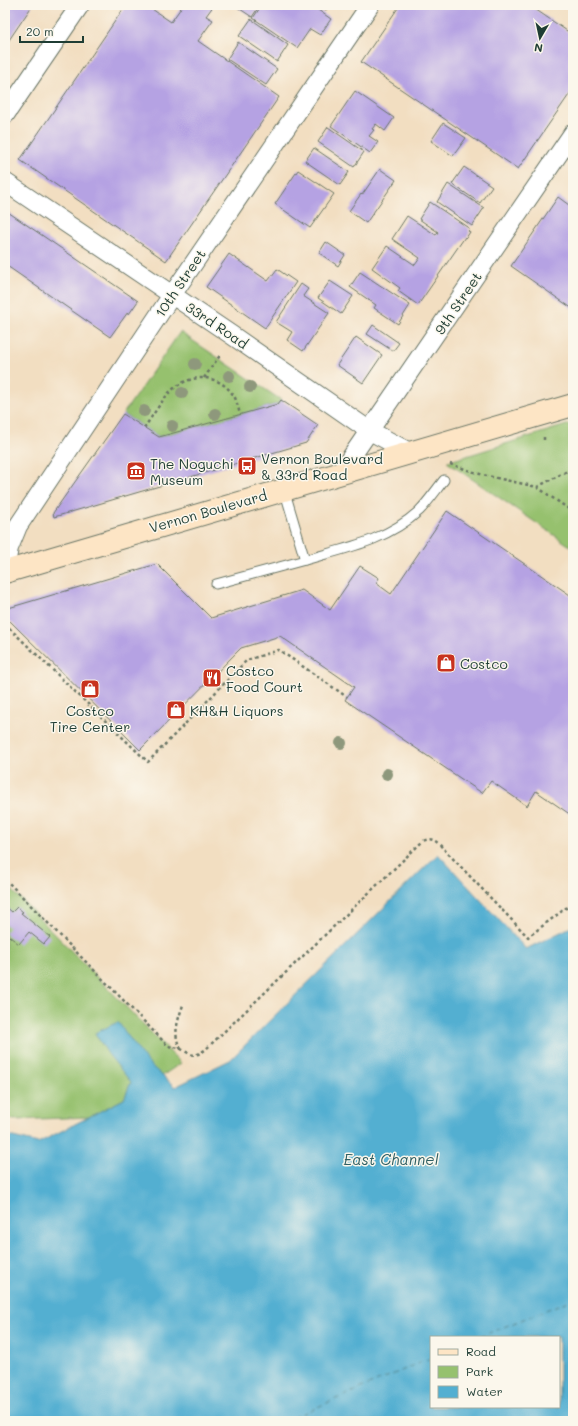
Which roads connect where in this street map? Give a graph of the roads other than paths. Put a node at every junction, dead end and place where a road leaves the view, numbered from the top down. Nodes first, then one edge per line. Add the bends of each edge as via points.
1 (80, 5) edge
2 (370, 5) edge
3 (5, 115) edge
4 (573, 133) edge
5 (5, 182) edge
6 (172, 295) junction
7 (573, 405) edge
8 (370, 431) junction
9 (411, 453) junction
10 (341, 472) junction
11 (444, 480) dead end
12 (284, 489) junction
13 (305, 560) junction
14 (5, 571) edge
15 (216, 584) dead end

1 - 3 street
2 - 6 street, 10th Street
4 - 8 street, 9th Street
5 - 6 street, 33rd Road
6 - 8 street, 33rd Road
6 - 14 street, 10th Street via 18,526 9,548
7 - 9 main road, Vernon Boulevard
8 - 9 street, 33rd Road
8 - 10 street, 9th Street
9 - 10 main road, Vernon Boulevard
10 - 12 main road, Vernon Boulevard
11 - 13 lane via 420,510 388,533 370,542
12 - 13 lane
12 - 14 main road, Vernon Boulevard
13 - 15 lane

